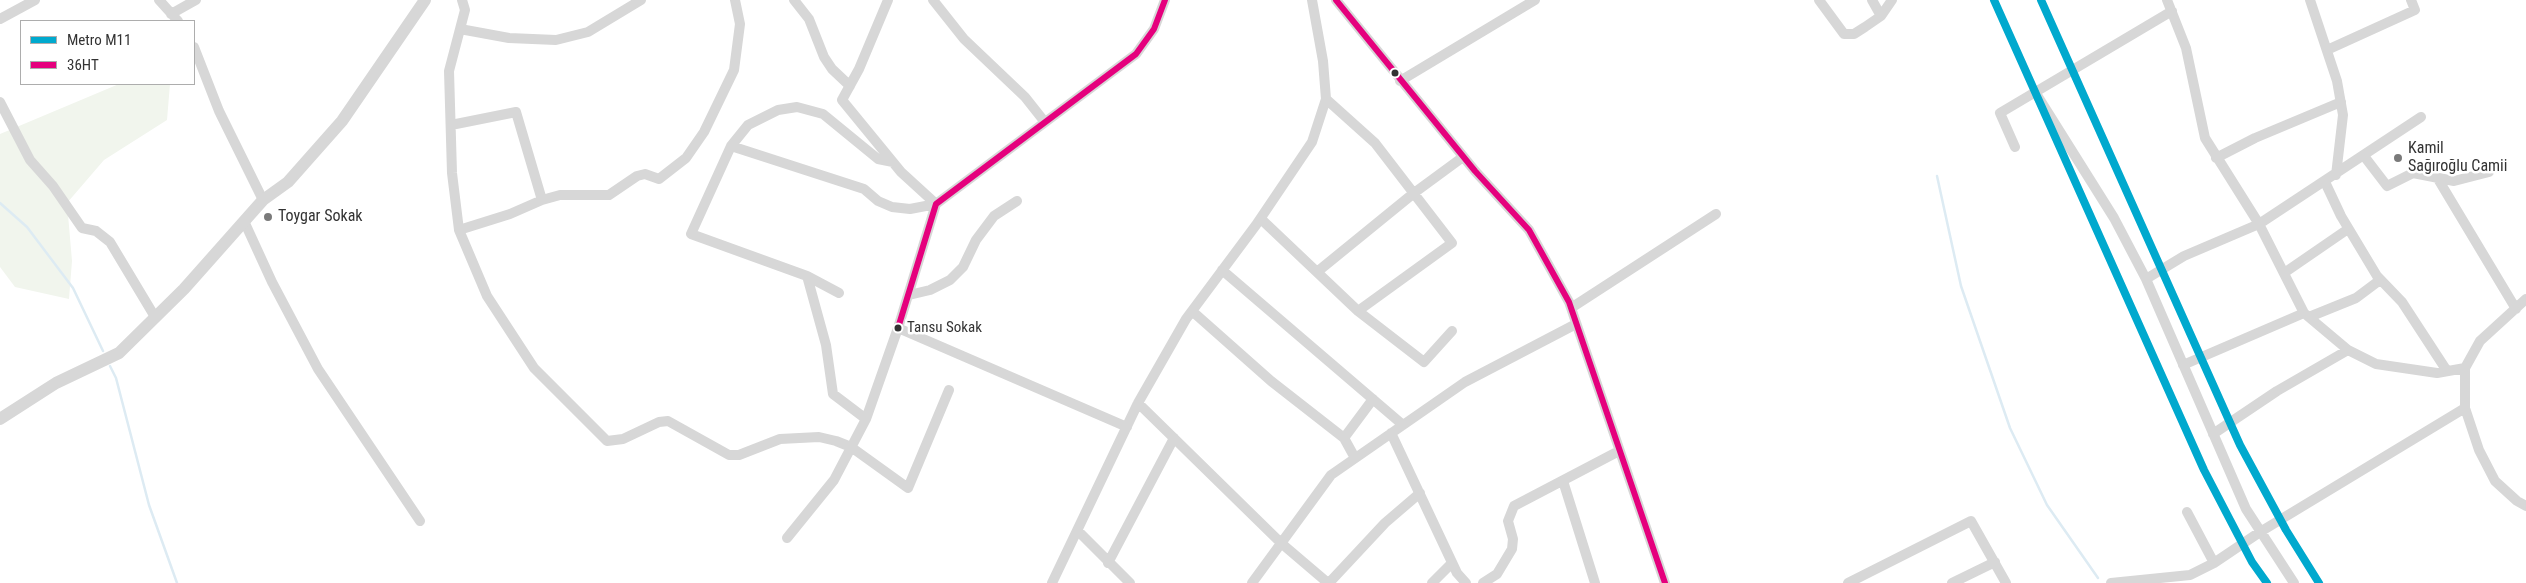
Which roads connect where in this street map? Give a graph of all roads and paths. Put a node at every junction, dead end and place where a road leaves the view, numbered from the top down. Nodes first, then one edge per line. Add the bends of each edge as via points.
1 (34, 0) edge
2 (159, 0) edge
3 (196, 0) edge
4 (425, 0) edge
5 (462, 0) edge
6 (641, 0) edge
7 (736, 0) edge
8 (794, 0) edge
9 (888, 0) edge
10 (933, 0) edge
11 (1165, 0) edge
12 (1312, 0) edge
13 (1336, 0) edge
14 (1535, 0) edge
15 (1819, 0) edge
16 (1872, 0) edge
17 (1892, 0) edge
18 (2167, 0) edge
19 (2310, 0) edge
20 (2411, 0) edge
21 (2172, 11) junction
22 (1882, 16) junction
23 (175, 18) edge
24 (0, 19) edge
25 (460, 30) junction
26 (195, 50) edge
27 (2327, 50) junction
28 (1400, 80) junction
29 (850, 86) junction
30 (2035, 92) junction
31 (1326, 99) junction
32 (0, 102) edge
33 (2341, 102) junction
34 (2421, 116) dead end
35 (1044, 121) junction
36 (451, 125) junction
37 (731, 146) junction
38 (2015, 147) dead end
39 (2364, 156) junction
40 (1463, 157) junction
41 (2216, 158) junction
42 (893, 162) junction
43 (2489, 172) dead end
44 (2336, 174) junction
45 (2438, 179) junction
46 (2325, 182) junction
47 (1414, 193) junction
48 (263, 200) junction
49 (542, 200) junction
50 (1017, 201) dead end
51 (936, 204) junction
52 (1716, 214) dead end
53 (1260, 219) junction
54 (244, 221) junction
55 (2259, 224) junction
56 (2348, 228) junction
57 (459, 230) junction
58 (1222, 270) junction
59 (1317, 272) junction
60 (2284, 273) junction
61 (808, 276) junction
62 (2146, 279) junction
63 (2380, 280) junction
64 (839, 293) dead end
65 (909, 295) junction
66 (2526, 299) edge
67 (1571, 308) junction
68 (2516, 309) junction
69 (1192, 311) junction
70 (1358, 311) junction
71 (2306, 315) junction
72 (155, 317) junction
73 (1576, 324) junction
74 (898, 328) junction
75 (1452, 331) dead end
76 (2348, 350) junction
77 (2183, 365) junction
78 (2465, 368) junction
79 (2447, 371) junction
80 (949, 390) dead end
81 (1373, 399) junction
82 (1138, 403) junction
83 (2465, 408) junction
84 (866, 418) junction
85 (0, 419) edge
86 (1403, 425) junction
87 (1127, 427) junction
88 (1391, 433) junction
89 (2213, 434) junction
90 (1174, 438) junction
91 (1344, 438) junction
92 (851, 448) junction
93 (1620, 451) junction
94 (1355, 458) junction
95 (1563, 481) junction
96 (1420, 493) junction
97 (2526, 506) edge
98 (2187, 512) dead end
99 (420, 521) dead end
100 (1078, 531) junction
101 (2260, 532) junction
102 (787, 538) dead end
103 (1281, 543) junction
104 (1994, 562) junction
105 (1108, 563) junction
106 (1452, 563) junction
107 (2214, 563) junction
108 (2135, 581) edge
109 (1052, 583) edge
110 (1130, 583) edge
111 (1252, 583) edge
112 (1329, 583) edge
113 (1432, 583) edge
114 (1466, 583) edge
115 (1483, 583) edge
116 (1595, 583) edge
117 (1665, 583) edge
118 (1848, 583) edge
119 (1952, 583) edge
120 (2006, 583) edge
121 (2111, 583) edge
122 (2294, 583) edge

1 - 24 street
2 - 23 street
3 - 23 street
4 - 48 street via 342,121 288,182
5 - 25 street via 465,10
6 - 25 street via 588,32 556,40 510,38
7 - 49 street via 740,24 734,70 704,132 686,158 659,179 645,174 637,176 609,195 560,195
8 - 29 street via 809,19 824,57
9 - 29 street
10 - 35 street via 964,39 1025,97
11 - 35 street via 1154,29 1136,54
12 - 31 street
13 - 28 street
14 - 28 street
15 - 22 street via 1844,34 1854,34
16 - 22 street
17 - 22 street
18 - 21 street
19 - 27 street
20 - 27 street via 2415,10
21 - 30 street
21 - 41 street via 2186,48 2205,138
25 - 36 street via 449,71
26 - 48 street via 219,111
27 - 33 street
28 - 40 street
29 - 42 street via 842,100
30 - 38 street via 2000,113
30 - 62 street via 2114,218
31 - 47 street via 1375,143
31 - 53 street via 1312,142
32 - 72 street via 30,160 82,228 96,231 110,242
33 - 41 street
33 - 44 street via 2343,115
34 - 39 street
35 - 51 street
36 - 49 street via 516,112
36 - 57 street via 452,173
37 - 42 street via 748,125 778,110 797,107 823,114 878,159
37 - 51 street via 864,189 878,201 892,207 910,209
37 - 61 street via 691,234
39 - 44 street
39 - 45 street via 2387,186 2413,174
40 - 47 street
40 - 67 street via 1529,230
41 - 55 street
42 - 51 street
43 - 45 street via 2454,181
44 - 46 street
45 - 68 street
46 - 55 street
46 - 56 street
47 - 59 street
47 - 70 street via 1452,243
48 - 54 street
49 - 57 street
50 - 65 street via 994,216 976,240 963,267 950,280 930,290
51 - 65 street
52 - 67 street
53 - 58 street
53 - 59 street
54 - 72 street
54 - 99 street via 318,369
55 - 60 street
55 - 62 street via 2184,256
56 - 60 street
56 - 63 street
57 - 92 street via 487,296 534,368 607,441 623,439 668,421 730,455 739,455 780,439 801,437 836,441
58 - 69 street
58 - 81 street
59 - 70 street
60 - 71 street
61 - 64 street
61 - 84 street via 826,345 833,394
62 - 77 street
63 - 71 street via 2356,298
63 - 79 street via 2402,302
65 - 74 street
66 - 68 street
67 - 73 street
68 - 78 street via 2480,341
69 - 82 street
69 - 91 street via 1271,381
70 - 75 street via 1424,362
71 - 76 street
71 - 77 street
72 - 85 street via 118,353 56,383
73 - 86 street via 1465,382
73 - 93 street
74 - 84 street
74 - 87 street
76 - 79 street via 2376,364 2438,373
76 - 89 street via 2277,391
77 - 89 street
78 - 79 street
78 - 83 street
80 - 92 street via 908,488
81 - 86 street
81 - 91 street
82 - 87 street
82 - 90 street
83 - 97 street via 2479,450 2495,482
83 - 101 street
84 - 92 street
86 - 88 street
87 - 100 street
88 - 94 street
88 - 96 street
89 - 101 street via 2246,509
90 - 103 street
90 - 105 street
91 - 94 street
92 - 102 street via 834,480
93 - 95 street
93 - 117 street
94 - 103 street via 1331,475
95 - 115 street via 1514,506 1508,521 1512,549 1497,574
95 - 116 street
96 - 106 street
96 - 112 street via 1385,523
98 - 107 street
100 - 105 street
100 - 109 street
101 - 107 street
101 - 122 street
103 - 111 street
103 - 112 street
104 - 118 street via 1971,521
104 - 119 street
104 - 120 street
105 - 110 street
106 - 113 street
106 - 114 street
107 - 108 street via 2190,575
108 - 121 street

